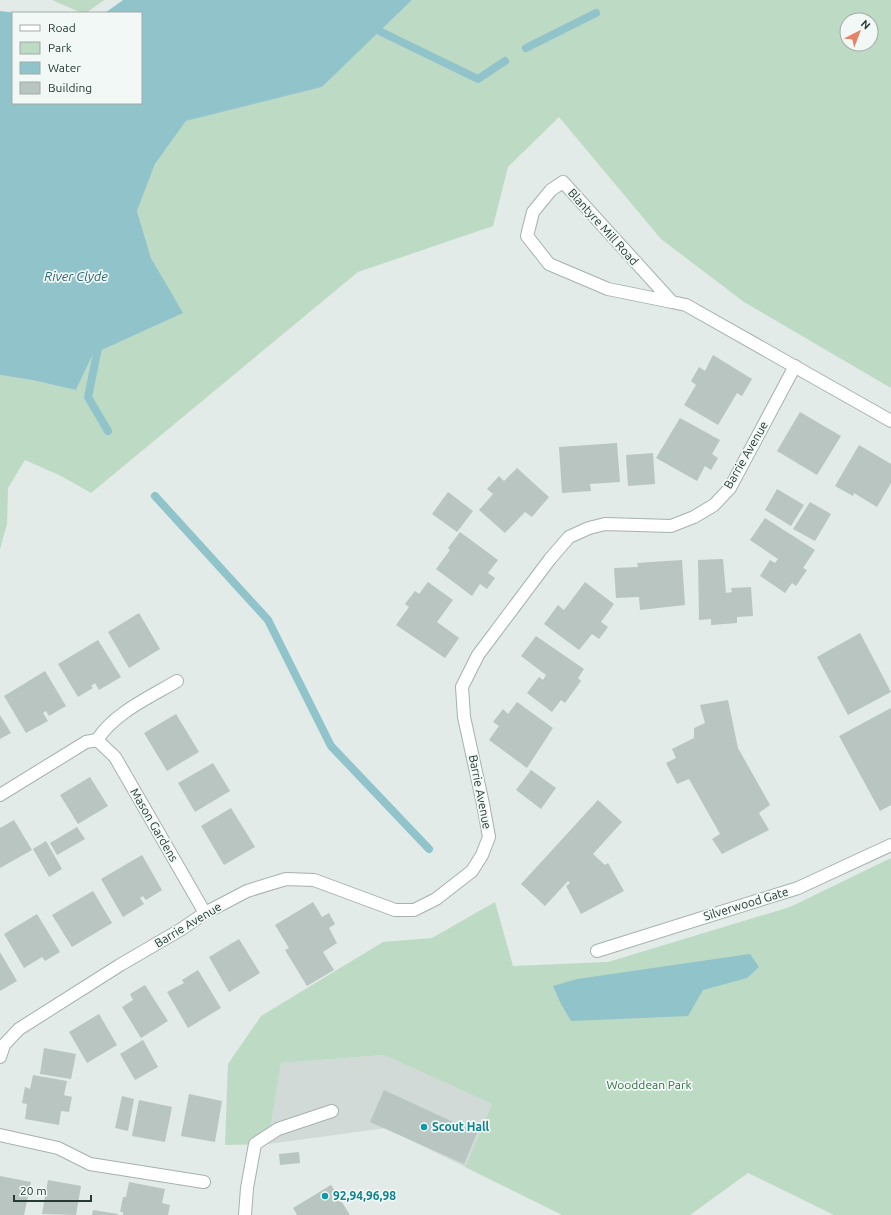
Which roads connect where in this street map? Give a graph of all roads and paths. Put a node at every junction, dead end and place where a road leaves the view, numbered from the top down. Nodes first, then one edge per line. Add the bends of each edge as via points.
1 (672, 302) junction
2 (796, 366) junction
3 (891, 421) edge
4 (177, 681) dead end
5 (97, 740) junction
6 (0, 795) edge
7 (891, 845) edge
8 (205, 913) junction
9 (597, 950) dead end
10 (0, 1057) edge
11 (332, 1111) dead end
12 (0, 1135) edge
13 (204, 1182) dead end
14 (245, 1215) edge

1 - 1 street, Blantyre Mill Road via 563,182 551,190 533,212 527,236 549,264 608,289
1 - 2 street, Blantyre Mill Road via 686,304
2 - 3 street, Blantyre Mill Road
2 - 8 street, Barrie Avenue via 730,488 714,505 694,517 671,526 605,524 588,528 569,537 478,655 462,687 464,717 489,836 482,855 472,871 436,899 414,910 395,910 314,880 286,879 247,891
4 - 5 street via 132,707 102,732
5 - 6 street via 86,742
5 - 8 street, Mason Gardens via 115,757
7 - 9 street, Silverwood Gate via 798,888
8 - 10 street, Barrie Avenue via 19,1029 4,1045
11 - 14 street via 278,1129 255,1144
12 - 13 street via 58,1148 90,1164

